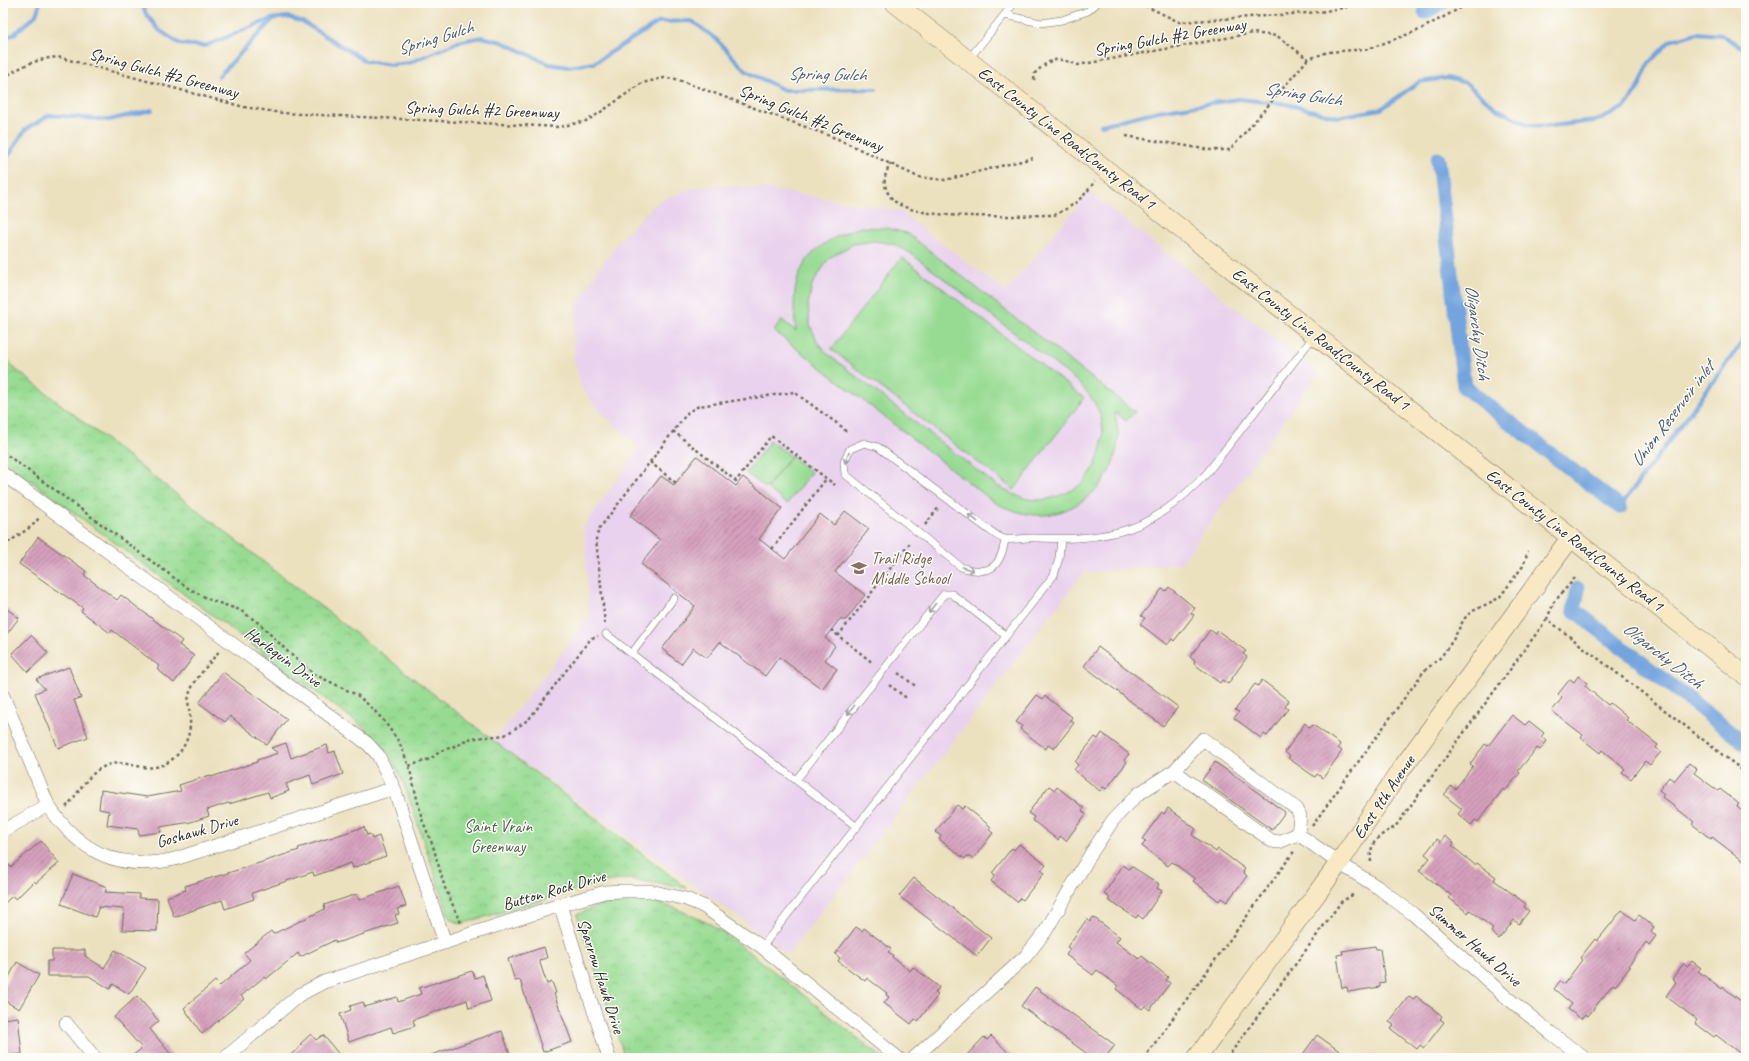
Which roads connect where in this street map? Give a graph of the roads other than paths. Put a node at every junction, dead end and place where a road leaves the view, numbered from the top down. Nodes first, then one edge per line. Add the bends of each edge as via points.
1 (896, 3) edge
2 (1014, 3) edge
3 (1097, 3) edge
4 (1005, 15) junction
5 (968, 60) junction
6 (1315, 334) junction
7 (3, 474) edge
8 (1571, 537) junction
9 (1061, 539) junction
10 (1005, 540) junction
11 (674, 598) dead end
12 (606, 634) road end
13 (1006, 636) junction
14 (632, 653) junction
15 (1746, 676) edge
16 (3, 696) edge
17 (1174, 771) junction
18 (796, 780) junction
19 (394, 788) junction
20 (48, 805) junction
21 (857, 827) junction
22 (3, 831) edge
23 (1302, 837) junction
24 (1340, 864) junction
25 (560, 905) junction
26 (445, 943) junction
27 (762, 947) junction
28 (66, 1023) dead end
29 (95, 1058) edge
30 (225, 1058) edge
31 (609, 1058) edge
32 (898, 1058) edge
33 (914, 1058) edge
34 (1197, 1058) edge
35 (1584, 1058) edge

1 - 5 main road, East County Line Road;County Road 1
2 - 4 lane
3 - 4 lane via 1088,11 1062,20 1041,23
4 - 5 lane
5 - 6 main road, East County Line Road;County Road 1, bridge
6 - 8 main road, East County Line Road;County Road 1
6 - 9 lane via 1207,473 1187,494 1131,528
7 - 19 street, Harlequin Drive via 368,744 378,755
8 - 15 main road, East County Line Road;County Road 1
8 - 24 main road, East 9th Avenue via 1400,771
9 - 10 lane via 1026,537
9 - 13 lane via 1054,574
10 -> 10 lane via 878,447 864,443 850,449 844,462 845,474 961,567 985,572 996,564 1003,554
11 - 14 lane
12 - 14 lane
13 -> 18 lane via 952,594 941,596
13 - 21 lane
14 - 18 lane
16 - 20 street, Goshawk Drive
17 - 23 street via 1272,841
17 - 23 street via 1203,738 1297,809
17 - 33 street via 1138,794 1113,820 1045,932 1026,956
18 - 21 lane
19 - 20 street, Goshawk Drive via 160,862 129,862 87,847 56,818
19 - 26 street, Harlequin Drive
20 - 22 street
21 - 27 lane
23 - 24 street, Summer Hawk Drive
24 - 34 main road, East 9th Avenue
24 - 35 street, Summer Hawk Drive via 1379,888 1413,914 1505,996
25 - 26 street, Button Rock Drive
25 - 27 street, Button Rock Drive via 605,892 622,890 665,893 703,906
25 - 31 street, Sparrow Hawk Drive
26 - 30 street, Button Rock Drive via 311,987
27 - 32 street, Button Rock Drive
28 - 29 street

